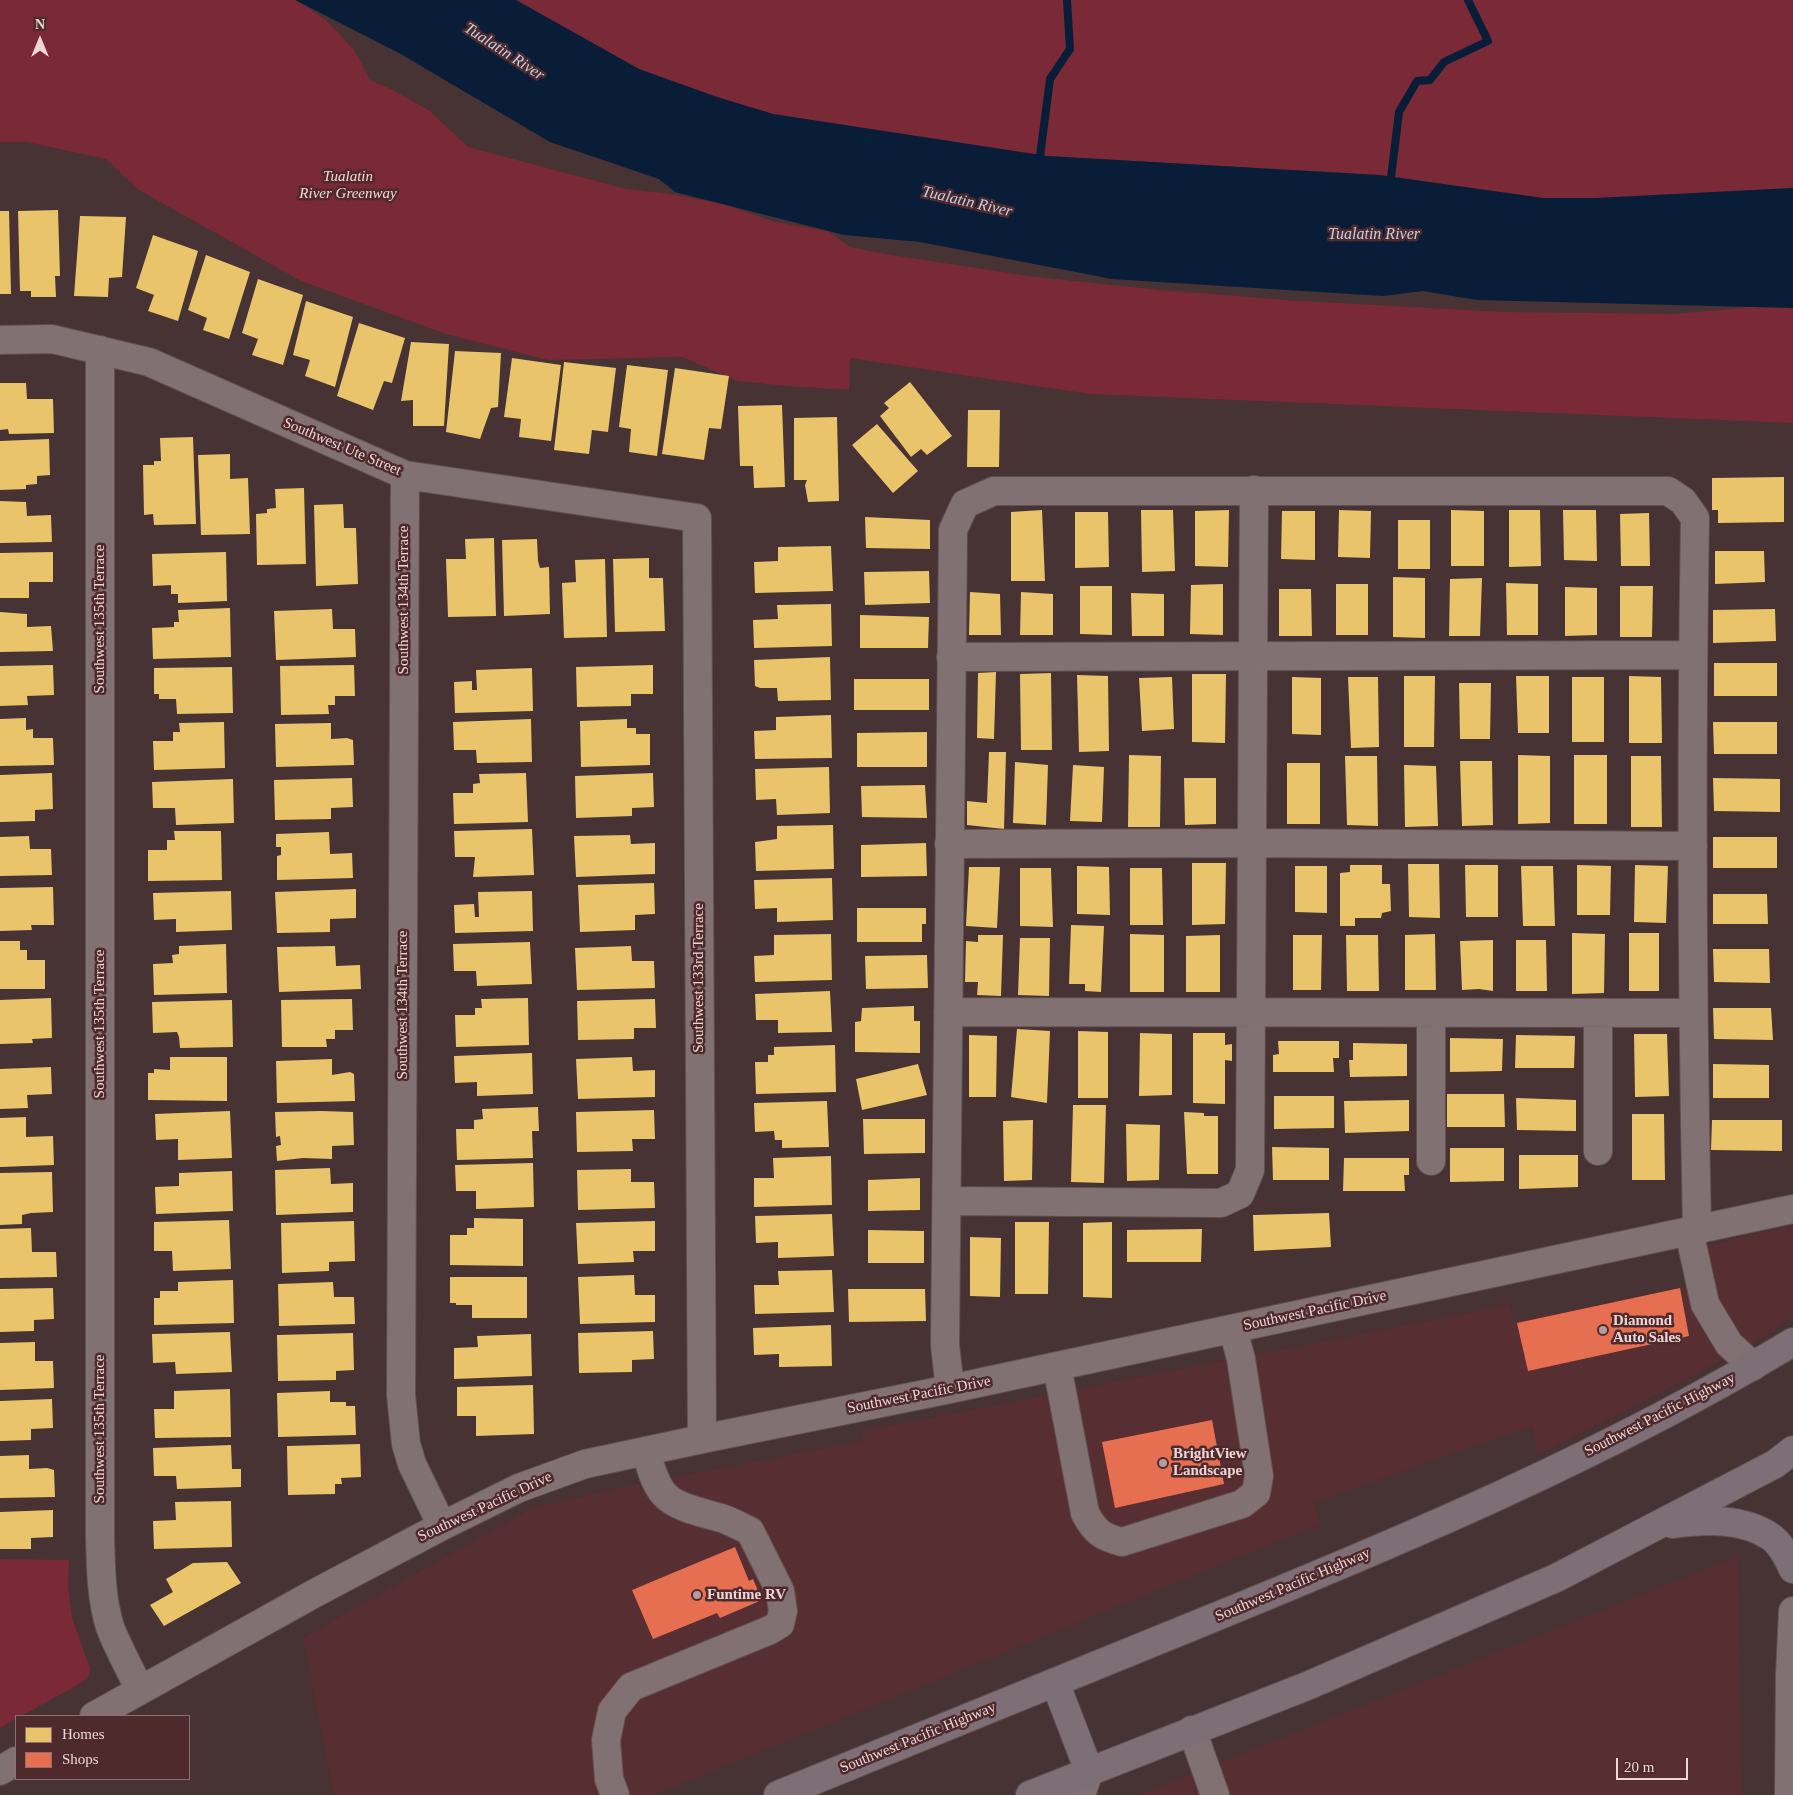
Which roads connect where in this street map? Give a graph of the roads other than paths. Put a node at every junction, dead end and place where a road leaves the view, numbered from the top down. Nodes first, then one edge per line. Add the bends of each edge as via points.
1 (0, 340) edge
2 (100, 350) junction
3 (405, 475) junction
4 (1254, 490) junction
5 (697, 518) joint
6 (1692, 655) junction
7 (1252, 656) junction
8 (950, 657) junction
9 (1252, 843) junction
10 (949, 844) junction
11 (1693, 846) junction
12 (948, 1012) junction
13 (1252, 1013) junction
14 (1432, 1013) junction
15 (1693, 1013) junction
16 (1598, 1014) junction
17 (1598, 1151) dead end
18 (1432, 1161) dead end
19 (946, 1201) junction
20 (1793, 1209) edge
21 (1693, 1230) junction
22 (1233, 1329) junction
23 (1793, 1342) edge
24 (1057, 1366) junction
25 (1753, 1366) junction
26 (950, 1390) junction
27 (702, 1439) junction
28 (1793, 1450) edge
29 (645, 1451) junction
30 (442, 1526) junction
31 (1658, 1526) junction
32 (1793, 1569) edge
33 (1793, 1611) edge
34 (1056, 1682) junction
35 (140, 1690) junction
36 (96, 1715) edge
37 (1192, 1730) junction
38 (1791, 1754) edge
39 (15, 1762) edge
40 (0, 1770) edge
41 (1085, 1783) edge
42 (615, 1795) edge
43 (778, 1795) edge
44 (1030, 1795) edge
45 (1215, 1795) edge
46 (1788, 1795) edge

1 - 2 street, Southwest Ute Street via 52,339
2 - 3 street, Southwest Ute Street via 149,362
2 - 35 street, Southwest 135th Terrace via 100,1538 106,1611
3 - 5 street, Southwest Ute Street
3 - 30 street, Southwest 134th Terrace via 401,1395 412,1464
4 - 6 street via 1668,491 1683,501 1695,518
4 - 7 street
4 - 8 street via 994,491 965,504 953,530
5 - 27 street, Southwest 133rd Terrace
6 - 7 street
6 - 11 street
7 - 8 street
7 - 9 street
8 - 10 street
9 - 10 street
9 - 11 street
9 - 13 street
10 - 12 street
11 - 15 street
12 - 13 street
12 - 19 street
13 - 14 street
13 - 19 street via 1250,1170 1240,1194 1221,1203
14 - 16 street
14 - 18 street
15 - 16 street
15 - 21 street
16 - 17 street
19 - 26 street via 945,1345
20 - 21 street, Southwest Pacific Drive
21 - 22 street, Southwest Pacific Drive
21 - 25 street via 1705,1304 1729,1344
22 - 24 street, Southwest Pacific Drive
22 - 24 street via 1241,1359 1259,1476 1256,1492 1242,1504 1122,1542 1107,1538 1093,1528 1085,1513
23 - 25 highway, Southwest Pacific Highway
24 - 26 street, Southwest Pacific Drive
25 - 34 highway, Southwest Pacific Highway via 1626,1434 1460,1514
26 - 27 street, Southwest Pacific Drive
27 - 29 street, Southwest Pacific Drive
28 - 31 highway via 1775,1464
29 - 30 street, Southwest Pacific Drive via 551,1475
29 - 42 street via 653,1476 664,1495 682,1506 722,1518 750,1531 780,1591 783,1611 780,1624 770,1630 631,1687 612,1711 606,1740 609,1780
30 - 35 street, Southwest Pacific Drive
31 - 32 highway via 1701,1520 1752,1527 1772,1538
31 - 37 highway via 1538,1586 1307,1686
33 - 38 street
34 - 41 highway
34 - 43 highway, Southwest Pacific Highway
35 - 36 street, Southwest Pacific Drive
37 - 41 highway
37 - 45 street
38 - 46 street
39 - 40 street
41 - 44 highway

